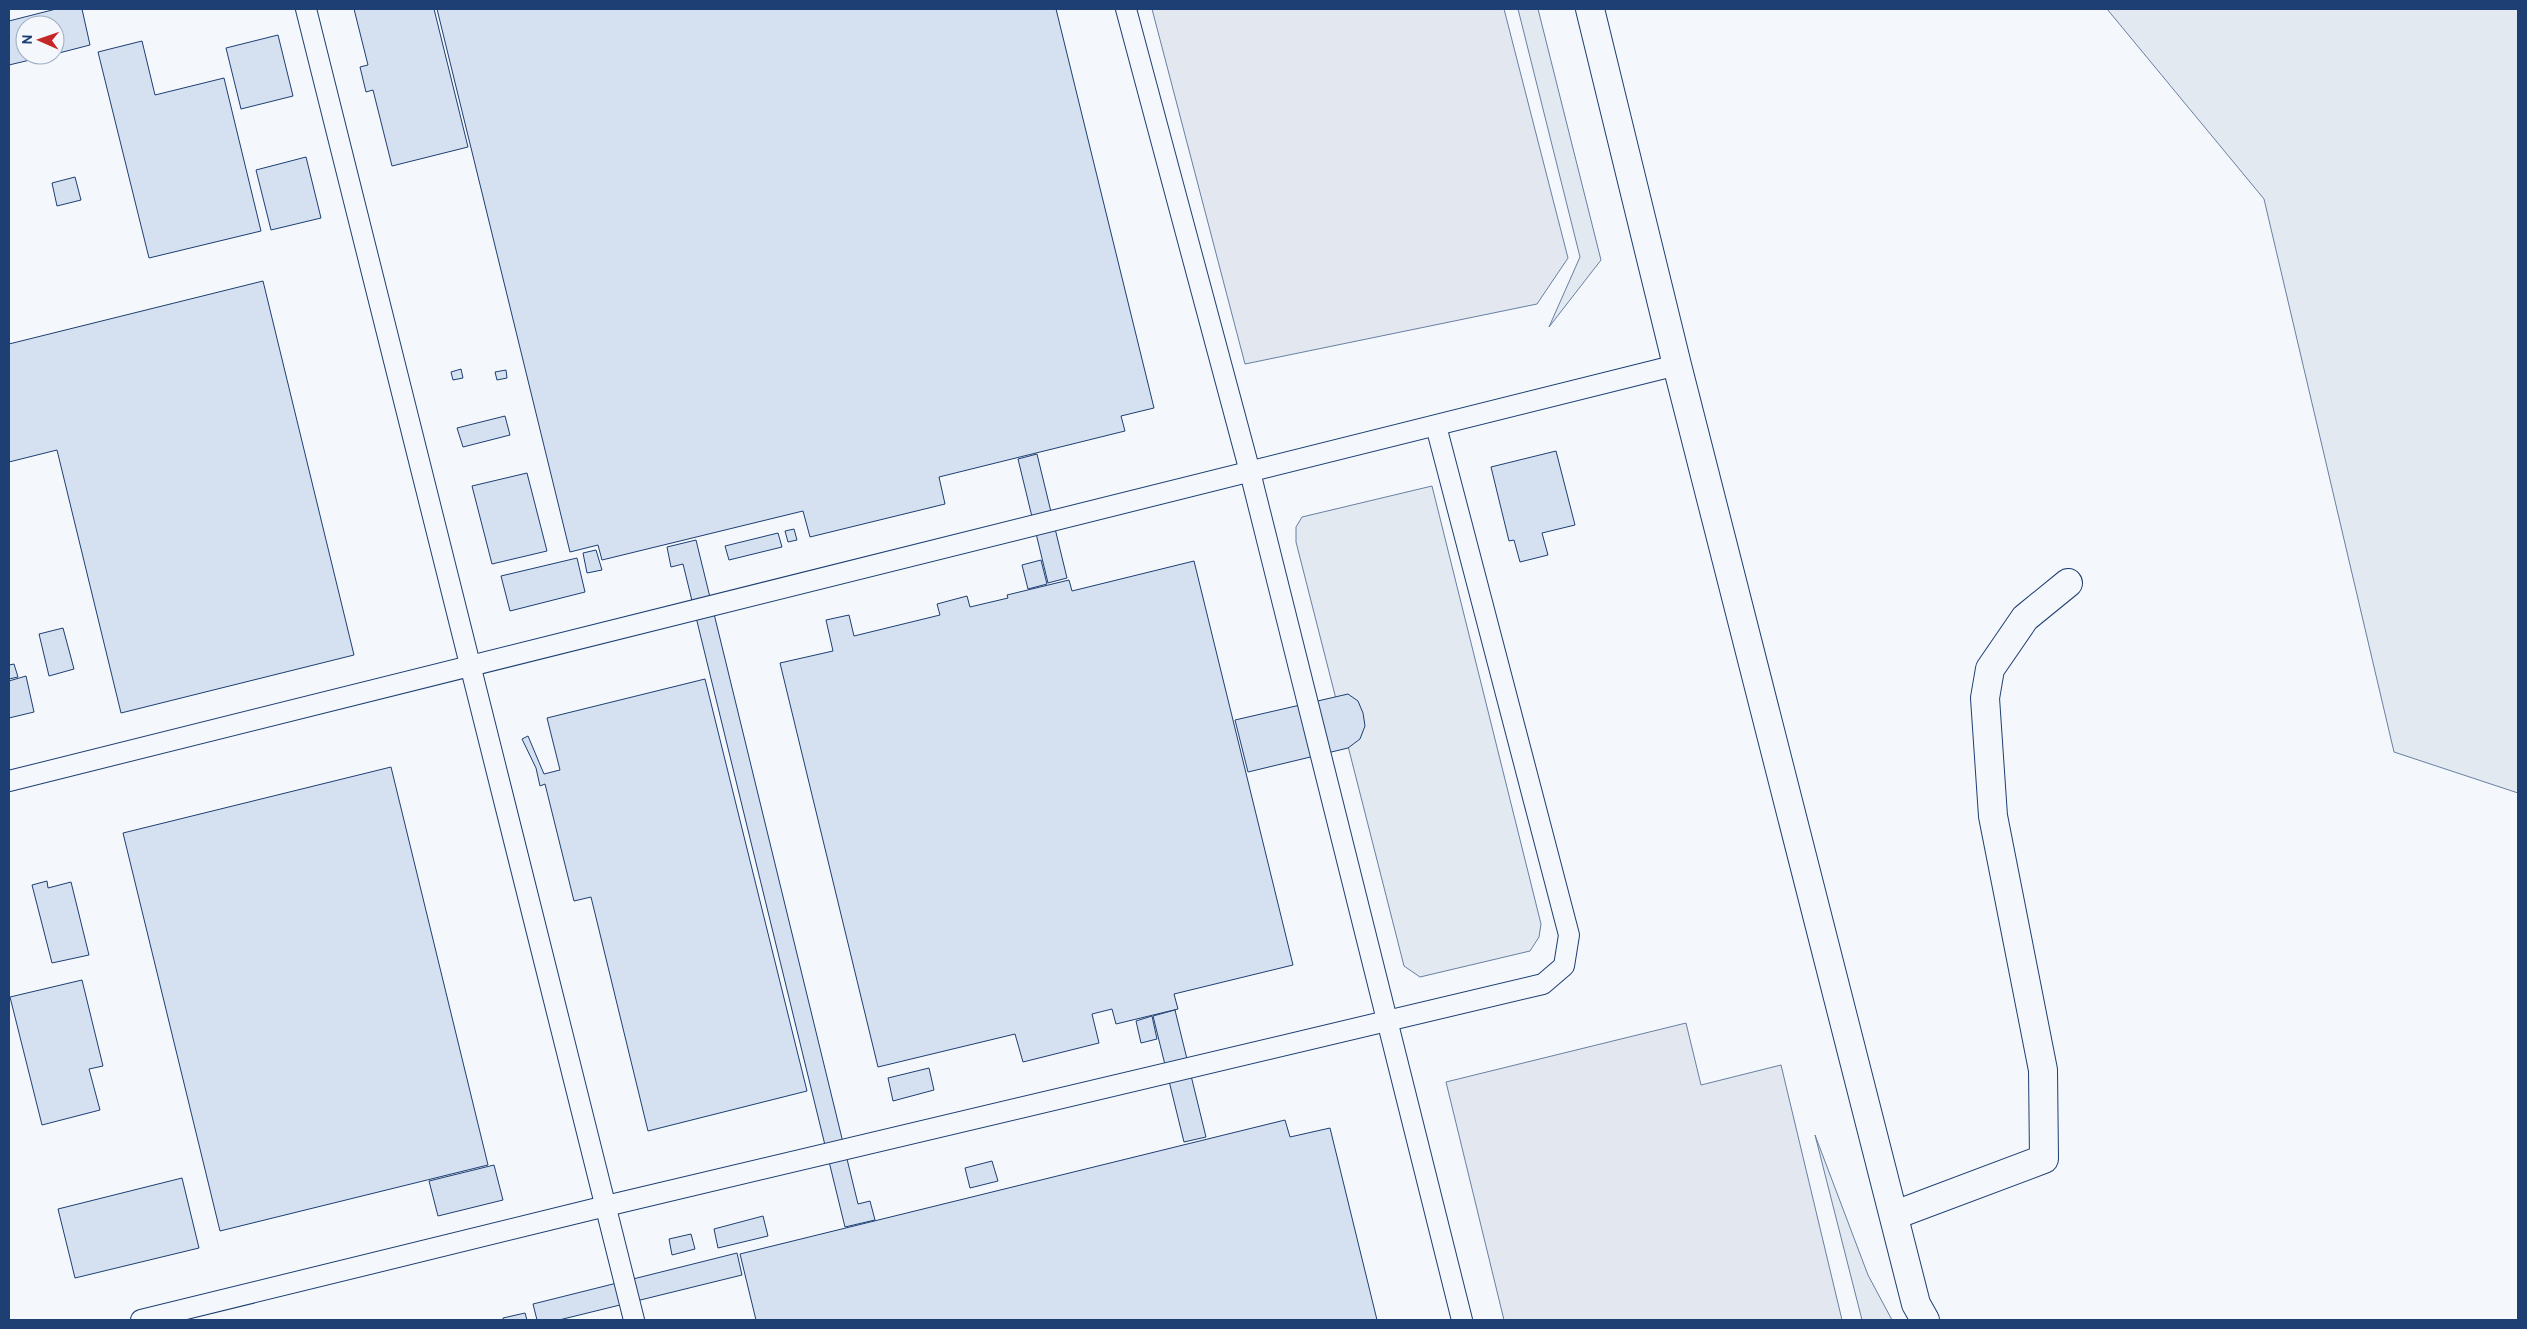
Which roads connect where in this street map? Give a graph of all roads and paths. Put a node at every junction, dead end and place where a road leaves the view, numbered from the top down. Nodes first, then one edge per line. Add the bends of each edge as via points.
1 (306, 9) edge
2 (1126, 9) edge
3 (1590, 9) edge
4 (1676, 365) junction
5 (1436, 426) junction
6 (1250, 472) junction
7 (2068, 583) dead end
8 (470, 666) junction
9 (9, 781) edge
10 (1387, 1021) junction
11 (606, 1206) junction
12 (1895, 1215) junction
13 (141, 1320) edge
14 (634, 1320) edge
15 (1462, 1320) edge
16 (1925, 1320) edge

1 - 8 lane
2 - 6 lane
3 - 4 street
4 - 5 lane
4 - 12 street
5 - 6 lane
5 - 10 lane via 1568,935 1564,966 1543,984
6 - 8 lane
6 - 10 lane
7 - 12 street via 2025,618 1990,669 1984,698 1993,816 2043,1070 2044,1159
8 - 9 lane
8 - 11 lane
10 - 11 lane
10 - 15 lane
11 - 13 lane
11 - 14 lane
12 - 16 street via 1916,1304

